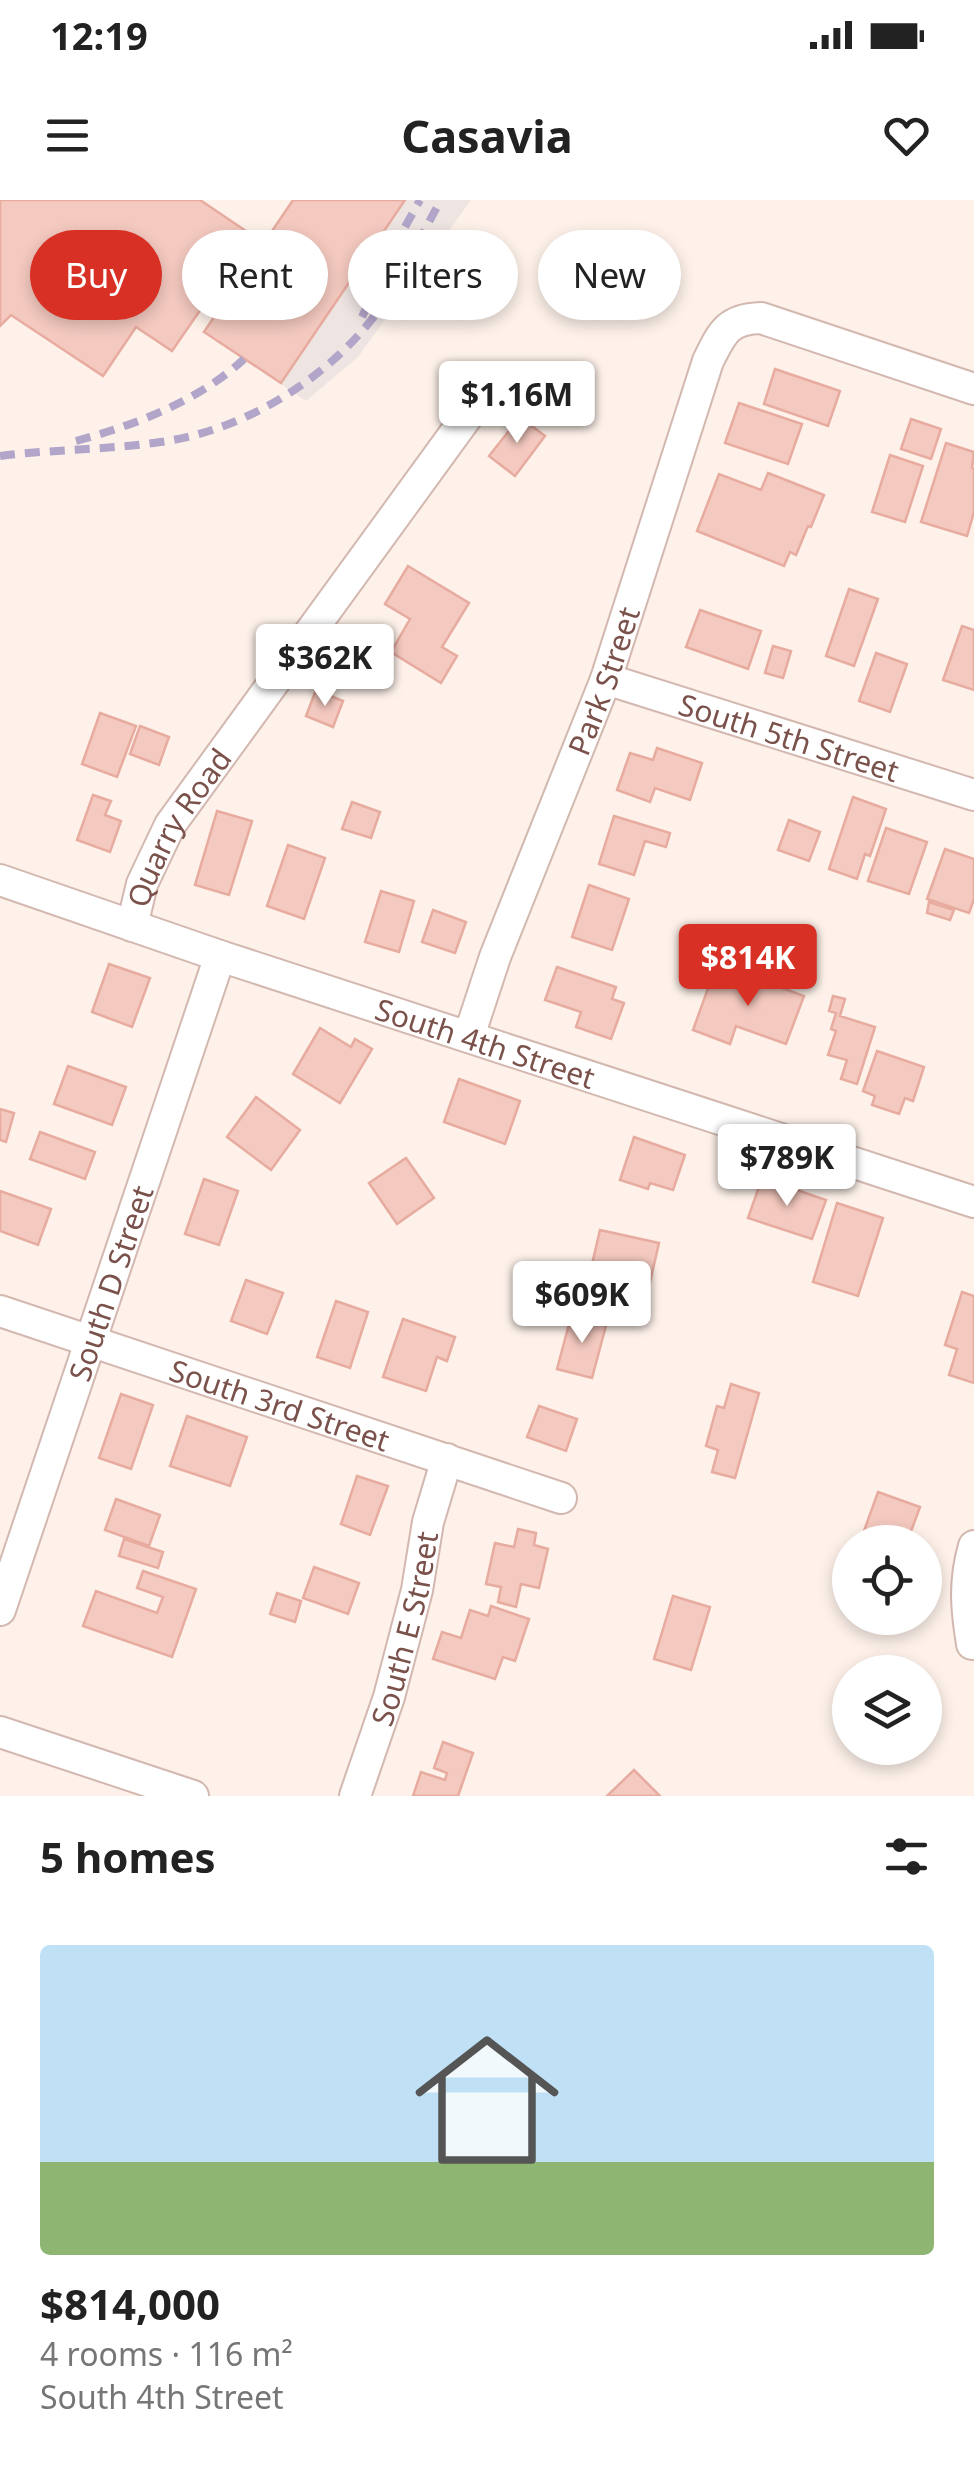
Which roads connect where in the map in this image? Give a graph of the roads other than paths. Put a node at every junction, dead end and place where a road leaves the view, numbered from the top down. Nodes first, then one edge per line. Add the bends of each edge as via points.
1 (974, 389) edge
2 (482, 396) dead end
3 (606, 679) junction
4 (974, 794) edge
5 (0, 880) edge
6 (132, 926) junction
7 (220, 956) junction
8 (469, 1036) junction
9 (974, 1202) edge
10 (0, 1311) edge
11 (90, 1342) junction
12 (446, 1459) junction
13 (561, 1498) dead end
14 (974, 1546) edge
15 (0, 1610) edge
16 (972, 1644) edge
17 (0, 1732) edge
18 (192, 1796) edge
19 (355, 1796) edge

1 - 3 street, Park Street via 762,318 731,323 708,361
2 - 6 street, Quarry Road via 170,825 142,884
3 - 4 street, South 5th Street
3 - 8 street, Park Street
5 - 6 street, South 4th Street
6 - 7 street, South 4th Street
7 - 8 street, South 4th Street
7 - 11 street, South D Street
8 - 9 street, South 4th Street
10 - 11 street, South 3rd Street
11 - 12 street, South 3rd Street
11 - 15 street, South D Street
12 - 13 street, South 3rd Street
12 - 19 street, South E Street via 398,1662
14 - 16 street via 965,1604
17 - 18 street

